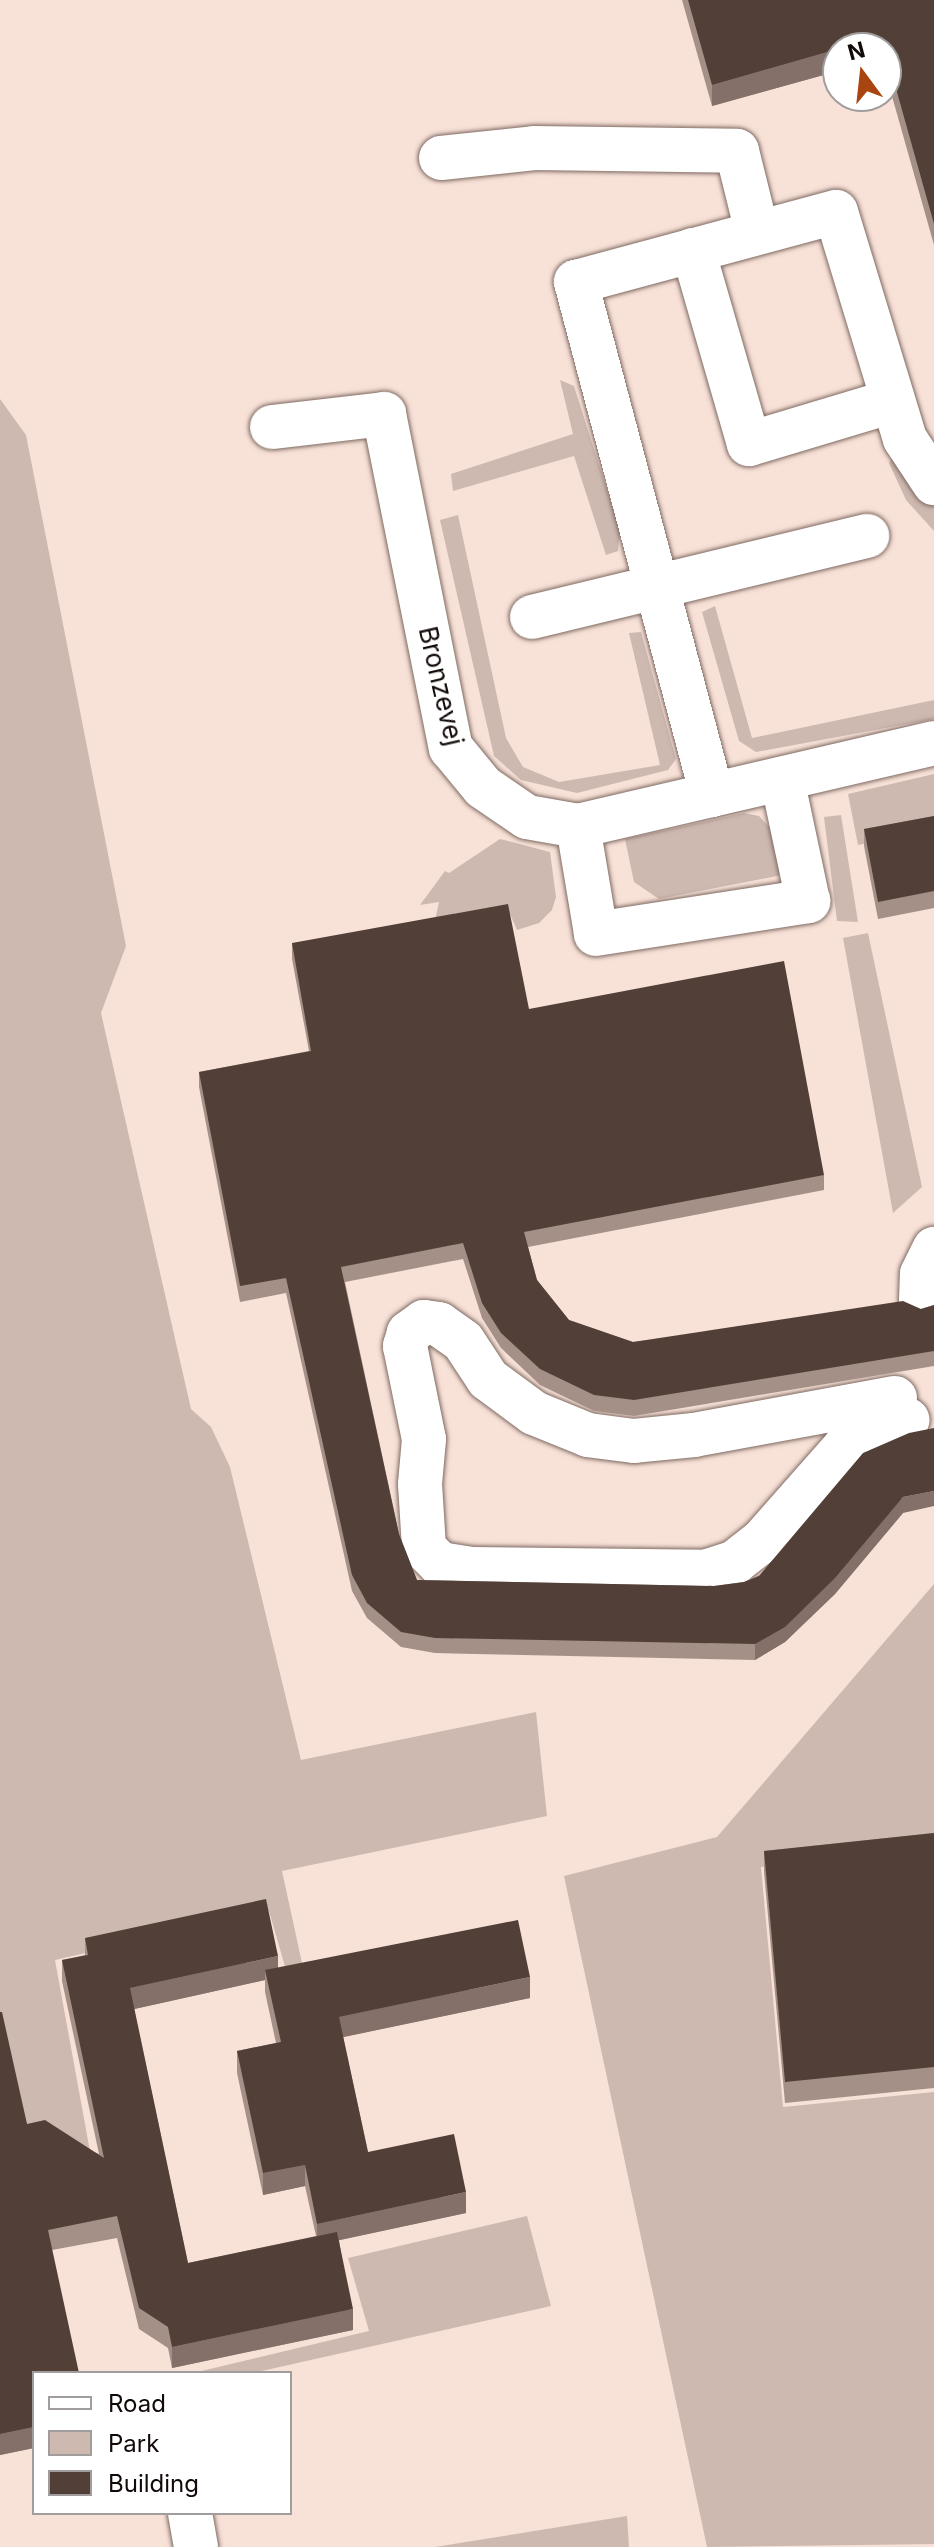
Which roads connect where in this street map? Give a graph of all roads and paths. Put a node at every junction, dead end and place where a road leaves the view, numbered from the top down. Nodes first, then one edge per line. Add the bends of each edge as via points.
1 (441, 158) dead end
2 (757, 232) junction
3 (693, 250) junction
4 (892, 401) junction
5 (272, 427) dead end
6 (934, 483) edge
7 (867, 536) dead end
8 (657, 588) junction
9 (532, 617) dead end
10 (934, 743) edge
11 (782, 779) junction
12 (712, 795) junction
13 (578, 826) junction
14 (934, 1249) edge
15 (921, 1300) dead end
16 (906, 1406) edge
17 (190, 2515) edge
18 (196, 2547) edge

1 - 2 street via 534,148 737,151
2 - 3 street
2 - 4 street via 836,212
3 - 4 street via 749,444
3 - 8 street via 576,282
4 - 6 street via 905,439
5 - 13 street, Bronzevej via 384,414 451,748 483,787 527,817
7 - 8 street
8 - 9 street
8 - 12 street
10 - 11 street, Bronzevej
11 - 12 street, Bronzevej
11 - 13 street via 808,901 596,934
12 - 13 street, Bronzevej
14 - 15 street via 922,1274
16 - 16 street via 634,1441 588,1435 534,1413 488,1379 463,1341 439,1324 424,1322 409,1333 405,1346 424,1439 424,1548 440,1564 472,1569 705,1572 735,1562 762,1541 844,1448 877,1439
17 - 18 street

